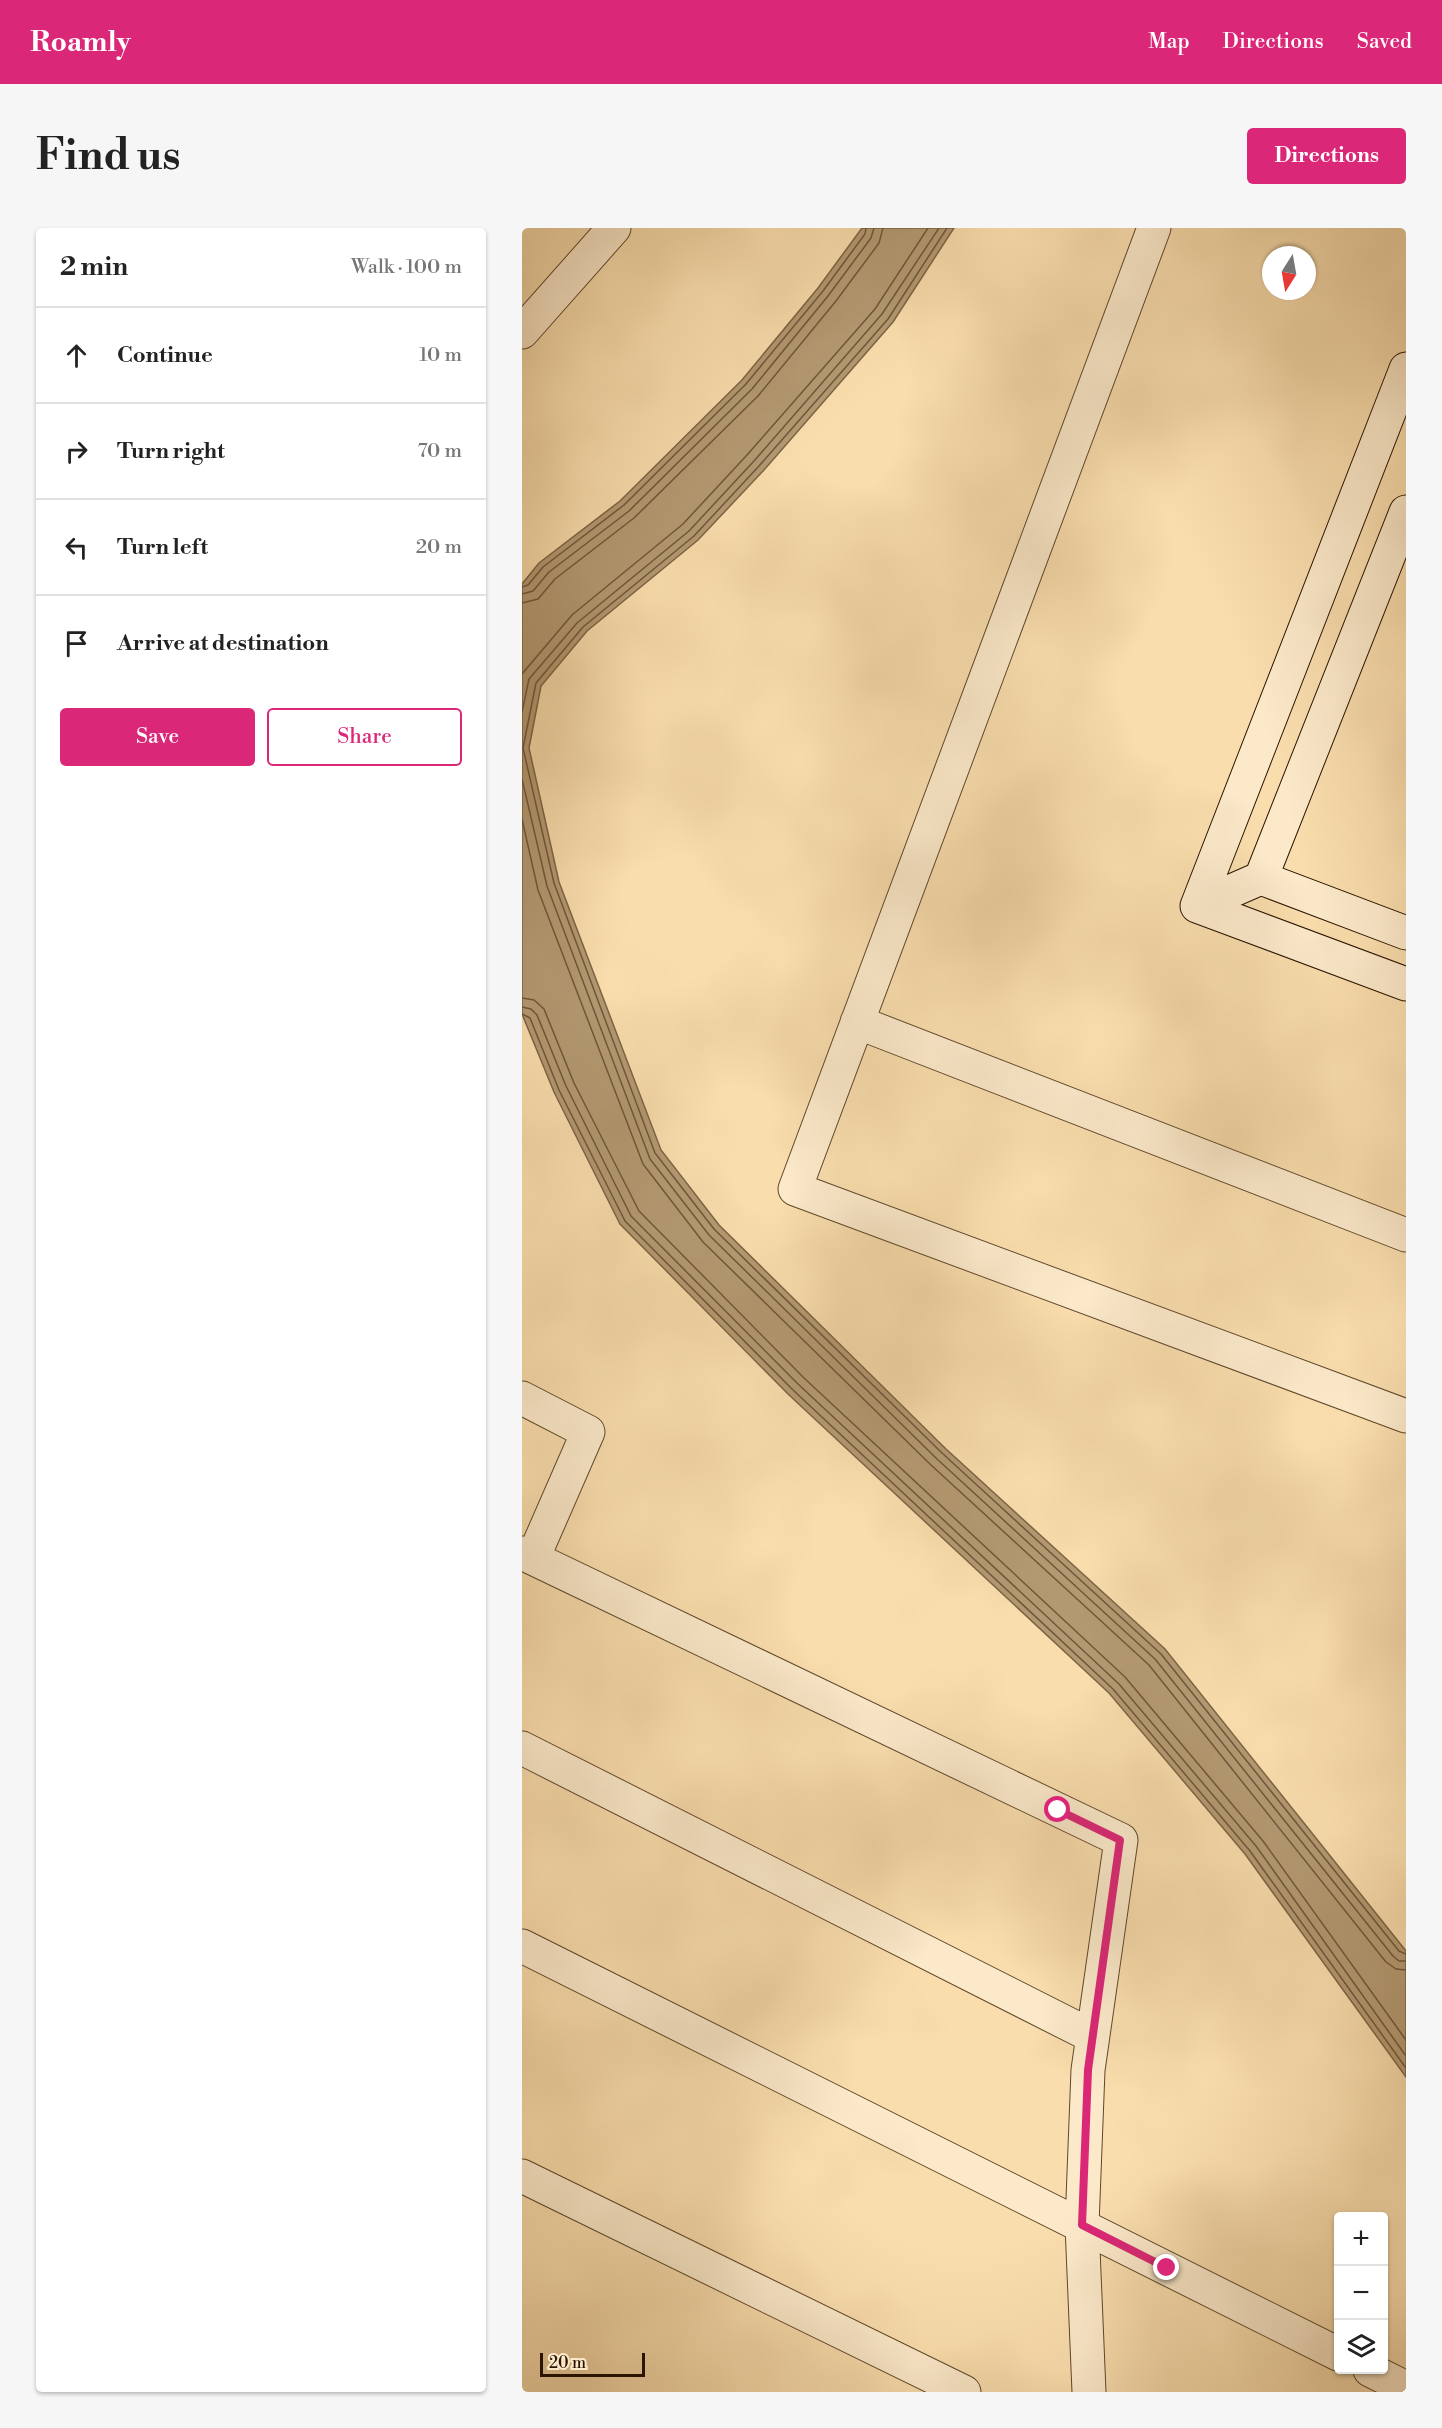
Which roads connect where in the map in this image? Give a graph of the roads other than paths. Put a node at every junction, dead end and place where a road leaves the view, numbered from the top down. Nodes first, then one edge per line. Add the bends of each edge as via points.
1 (614, 228) edge
2 (1154, 228) edge
3 (522, 332) edge
4 (1406, 369) edge
5 (1406, 512) edge
6 (1261, 878) junction
7 (1197, 906) junction
8 (1406, 933) edge
9 (1406, 984) edge
10 (857, 1022) junction
11 (1406, 1235) edge
12 (522, 1398) edge
13 (1406, 1416) edge
14 (527, 1556) edge
15 (522, 1748) edge
16 (522, 1946) edge
17 (1092, 2036) junction
18 (522, 2176) edge
19 (1082, 2225) junction
20 (1334, 2352) edge
21 (1378, 2374) edge
22 (1406, 2388) edge
23 (964, 2392) edge
24 (1089, 2392) edge

1 - 3 street
2 - 10 street
4 - 7 street
5 - 6 street
6 - 7 street
6 - 8 street
7 - 9 street
10 - 11 street
10 - 13 street via 795,1190
12 - 14 street via 588,1432
14 - 17 street via 1120,1840
15 - 17 street
16 - 19 street
17 - 19 street
18 - 23 street
19 - 20 street
19 - 24 street
21 - 22 street

